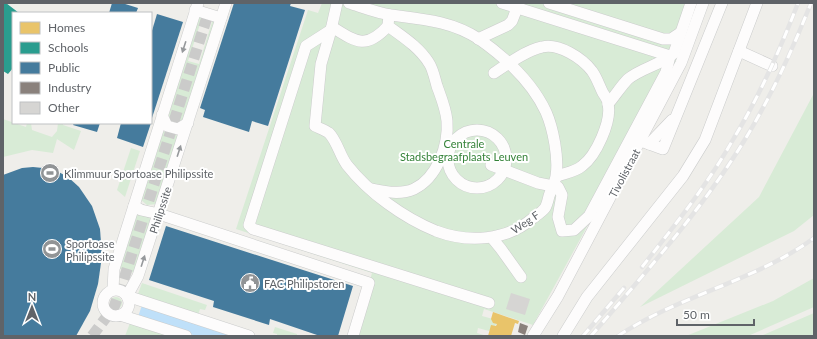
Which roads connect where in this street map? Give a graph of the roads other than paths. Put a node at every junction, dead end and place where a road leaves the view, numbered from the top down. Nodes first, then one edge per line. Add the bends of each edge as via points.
1 (212, 3) edge
2 (226, 3) edge
3 (337, 3) edge
4 (349, 3) edge
5 (502, 3) edge
6 (549, 3) edge
7 (691, 3) edge
8 (703, 3) edge
9 (722, 3) edge
10 (757, 3) edge
11 (518, 5) edge
12 (196, 6) edge
13 (367, 6) edge
14 (208, 14) junction
15 (221, 18) junction
16 (389, 20) junction
17 (332, 28) junction
18 (680, 33) junction
19 (478, 39) junction
20 (739, 51) junction
21 (670, 56) junction
22 (509, 62) junction
23 (772, 66) dead end
24 (494, 73) dead end
25 (608, 104) junction
26 (162, 115) junction
27 (188, 123) junction
28 (645, 142) junction
29 (490, 165) dead end
30 (504, 171) junction
31 (555, 180) junction
32 (371, 188) junction
33 (134, 206) junction
34 (159, 214) junction
35 (492, 238) junction
36 (521, 277) dead end
37 (113, 290) junction
38 (127, 296) junction
39 (490, 303) dead end
40 (120, 315) junction
41 (186, 336) edge
42 (249, 336) edge
43 (353, 336) edge
44 (533, 336) edge
45 (563, 336) edge

1 - 14 street
2 - 15 street, Philipssite
3 - 17 street, Weg F
4 - 13 street, Weg F
5 - 11 street
6 - 18 street via 663,39 671,39
7 - 18 street
8 - 28 street, Tivolistraat via 681,63
9 - 28 street via 663,149
10 - 20 street
11 - 19 street via 508,25
11 - 21 street
12 - 14 street
12 -> 26 street
13 - 16 street, Weg F
14 - 15 street
15 - 27 street, Philipssite
16 - 17 street via 378,37 365,42 354,40
16 - 19 street, Weg F via 430,19 451,25
16 - 32 street via 429,63 443,104 447,121 446,135 435,169 415,189 383,192
17 - 32 street, Weg F via 321,64 315,126 329,133 347,165
17 - 39 street via 306,46 249,225 253,229
18 - 21 street via 677,47
19 - 22 street, Weg F
20 - 23 street
20 - 45 street via 705,140 687,170 587,297
21 - 25 street via 628,80
21 - 31 street via 666,72 589,216 574,230 562,231 558,217 562,195
22 - 24 street
22 - 25 street via 543,47 568,52 591,70
22 - 31 street, Weg F via 529,85 546,112 556,149
25 - 31 street via 605,128 594,154 582,167
26 - 27 street via 167,126 178,130
26 - 33 street
34 -> 27 street, Philipssite
28 - 44 street, Tivolistraat
29 - 30 street
30 - 30 street via 500,178 488,187 465,186 450,170 450,148 454,141 467,132 488,132 496,137 505,149
30 - 31 street via 538,183
31 - 35 street, Weg F via 545,208 512,232
32 - 35 street, Weg F via 395,210 438,232
33 - 34 street via 145,212
33 - 37 street via 114,269
38 -> 34 street, Philipssite via 138,276
34 - 43 street via 369,283
35 - 36 street
37 - 38 street via 122,291
37 - 40 street via 106,295 104,308 110,314
38 - 40 street, Philipssite via 128,309
38 - 42 street
40 - 41 street

